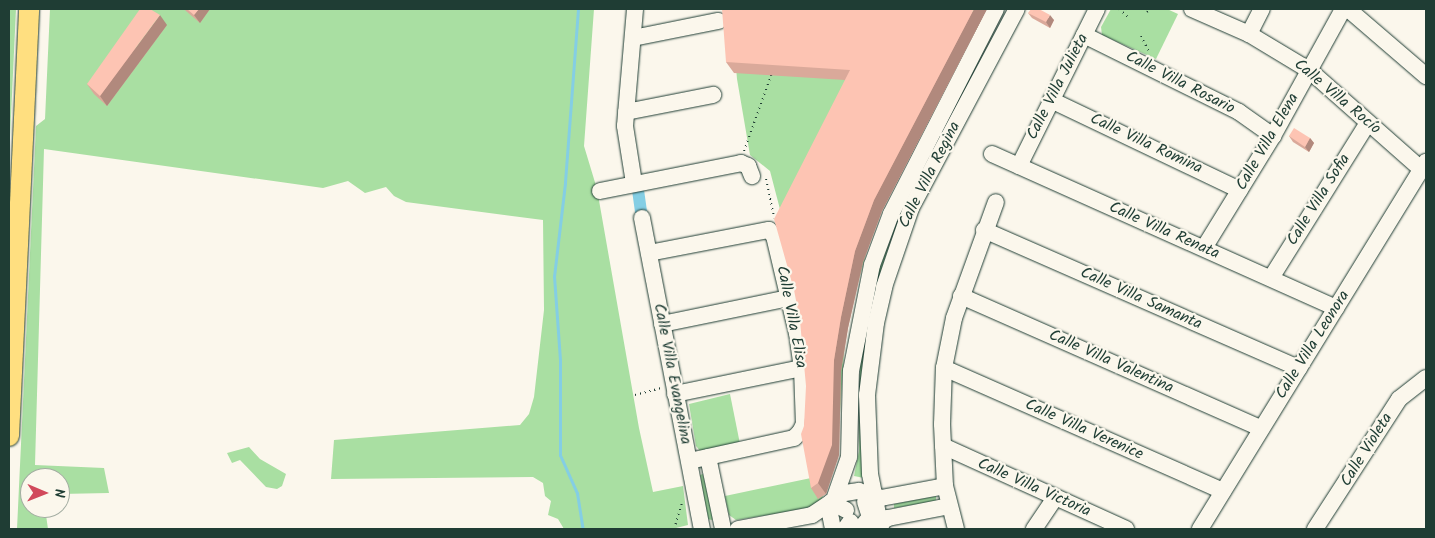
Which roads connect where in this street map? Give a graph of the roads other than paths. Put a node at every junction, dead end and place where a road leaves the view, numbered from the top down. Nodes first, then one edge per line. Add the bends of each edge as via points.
1 (29, 9) edge
2 (635, 9) edge
3 (996, 9) edge
4 (1017, 9) edge
5 (1192, 9) edge
6 (1262, 9) edge
7 (1343, 9) edge
8 (1348, 9) edge
9 (1093, 10) edge
10 (718, 21) dead end
11 (1250, 34) junction
12 (1084, 35) junction
13 (633, 38) junction
14 (1309, 70) junction
15 (1426, 76) edge
16 (713, 95) dead end
17 (1051, 100) junction
18 (626, 112) junction
19 (1368, 122) junction
20 (1273, 136) junction
21 (992, 154) dead end
22 (1018, 166) junction
23 (1424, 166) edge
24 (748, 170) road end
25 (634, 183) junction
26 (1240, 190) junction
27 (600, 191) dead end
28 (996, 202) dead end
29 (642, 218) dead end
30 (984, 230) junction
31 (1204, 248) junction
32 (649, 253) junction
33 (1271, 278) junction
34 (961, 296) junction
35 (789, 298) junction
36 (1336, 308) junction
37 (662, 324) junction
38 (802, 368) junction
39 (944, 368) junction
40 (1299, 368) junction
41 (1426, 378) edge
42 (675, 390) junction
43 (1260, 428) junction
44 (9, 436) edge
45 (943, 446) junction
46 (708, 456) junction
47 (689, 461) junction
48 (945, 486) junction
49 (1223, 491) junction
50 (1055, 498) junction
51 (949, 506) junction
52 (856, 515) edge
53 (701, 525) edge
54 (726, 526) edge
55 (956, 529) edge
56 (1034, 529) edge
57 (1122, 529) edge
58 (1200, 529) edge
59 (1315, 529) edge

1 - 44 main road
2 - 13 street
3 - 52 street, Calle Villa Regina via 891,214 872,265 851,371 849,458
4 - 52 street, Calle Villa Regina via 911,208 884,286 867,395 868,449
5 - 11 street, Calle Villa Rocío
6 - 11 street
7 - 14 street, Calle Villa Elena
8 - 15 street
9 - 12 street, Calle Villa Julieta
10 - 13 street
11 - 14 street, Calle Villa Rocío
12 - 17 street, Calle Villa Julieta
12 - 20 street, Calle Villa Rosario via 1239,112
13 - 18 street
14 - 19 street, Calle Villa Rocío
14 - 20 street, Calle Villa Elena
16 - 18 street
17 - 22 street, Calle Villa Julieta
17 - 26 street, Calle Villa Romina
18 - 25 street via 627,155
19 - 23 street, Calle Villa Rocío
19 - 33 street, Calle Villa Sofia
20 - 26 street, Calle Villa Elena
21 - 22 street, Calle Villa Renata
22 - 31 street, Calle Villa Renata
23 - 36 street, Calle Villa Leonora
24 - 25 street
25 - 27 street
26 - 31 street, Calle Villa Elena
28 - 30 street
29 - 32 street, Calle Villa Evangelina
30 - 34 street
30 - 40 street, Calle Villa Samanta
31 - 33 street, Calle Villa Renata
32 - 35 street, Calle Villa Elisa via 771,233
32 - 37 street, Calle Villa Evangelina
33 - 36 street, Calle Villa Renata
34 - 39 street
34 - 43 street, Calle Villa Valentina
35 - 37 street
35 - 38 street, Calle Villa Elisa
36 - 40 street, Calle Villa Leonora
37 - 42 street, Calle Villa Evangelina
38 - 42 street
38 - 46 street, Calle Villa Elisa via 804,424 798,435
39 - 45 street
39 - 49 street, Calle Villa Verenice
40 - 43 street, Calle Villa Leonora
41 - 59 street, Calle Violeta via 1399,399
42 - 47 street, Calle Villa Evangelina
43 - 49 street, Calle Villa Leonora
45 - 48 street
45 - 50 street, Calle Villa Victoria
46 - 47 street, Calle Villa Elisa
46 - 54 street, Calle Villa Evangelina
47 - 53 street, Calle Villa Evangelina
48 - 51 street
48 - 52 street
49 - 58 street, Calle Villa Leonora
50 - 56 street
50 - 57 street, Calle Villa Victoria
51 - 52 street
51 - 55 street
52 - 54 street via 812,516
53 - 54 street

